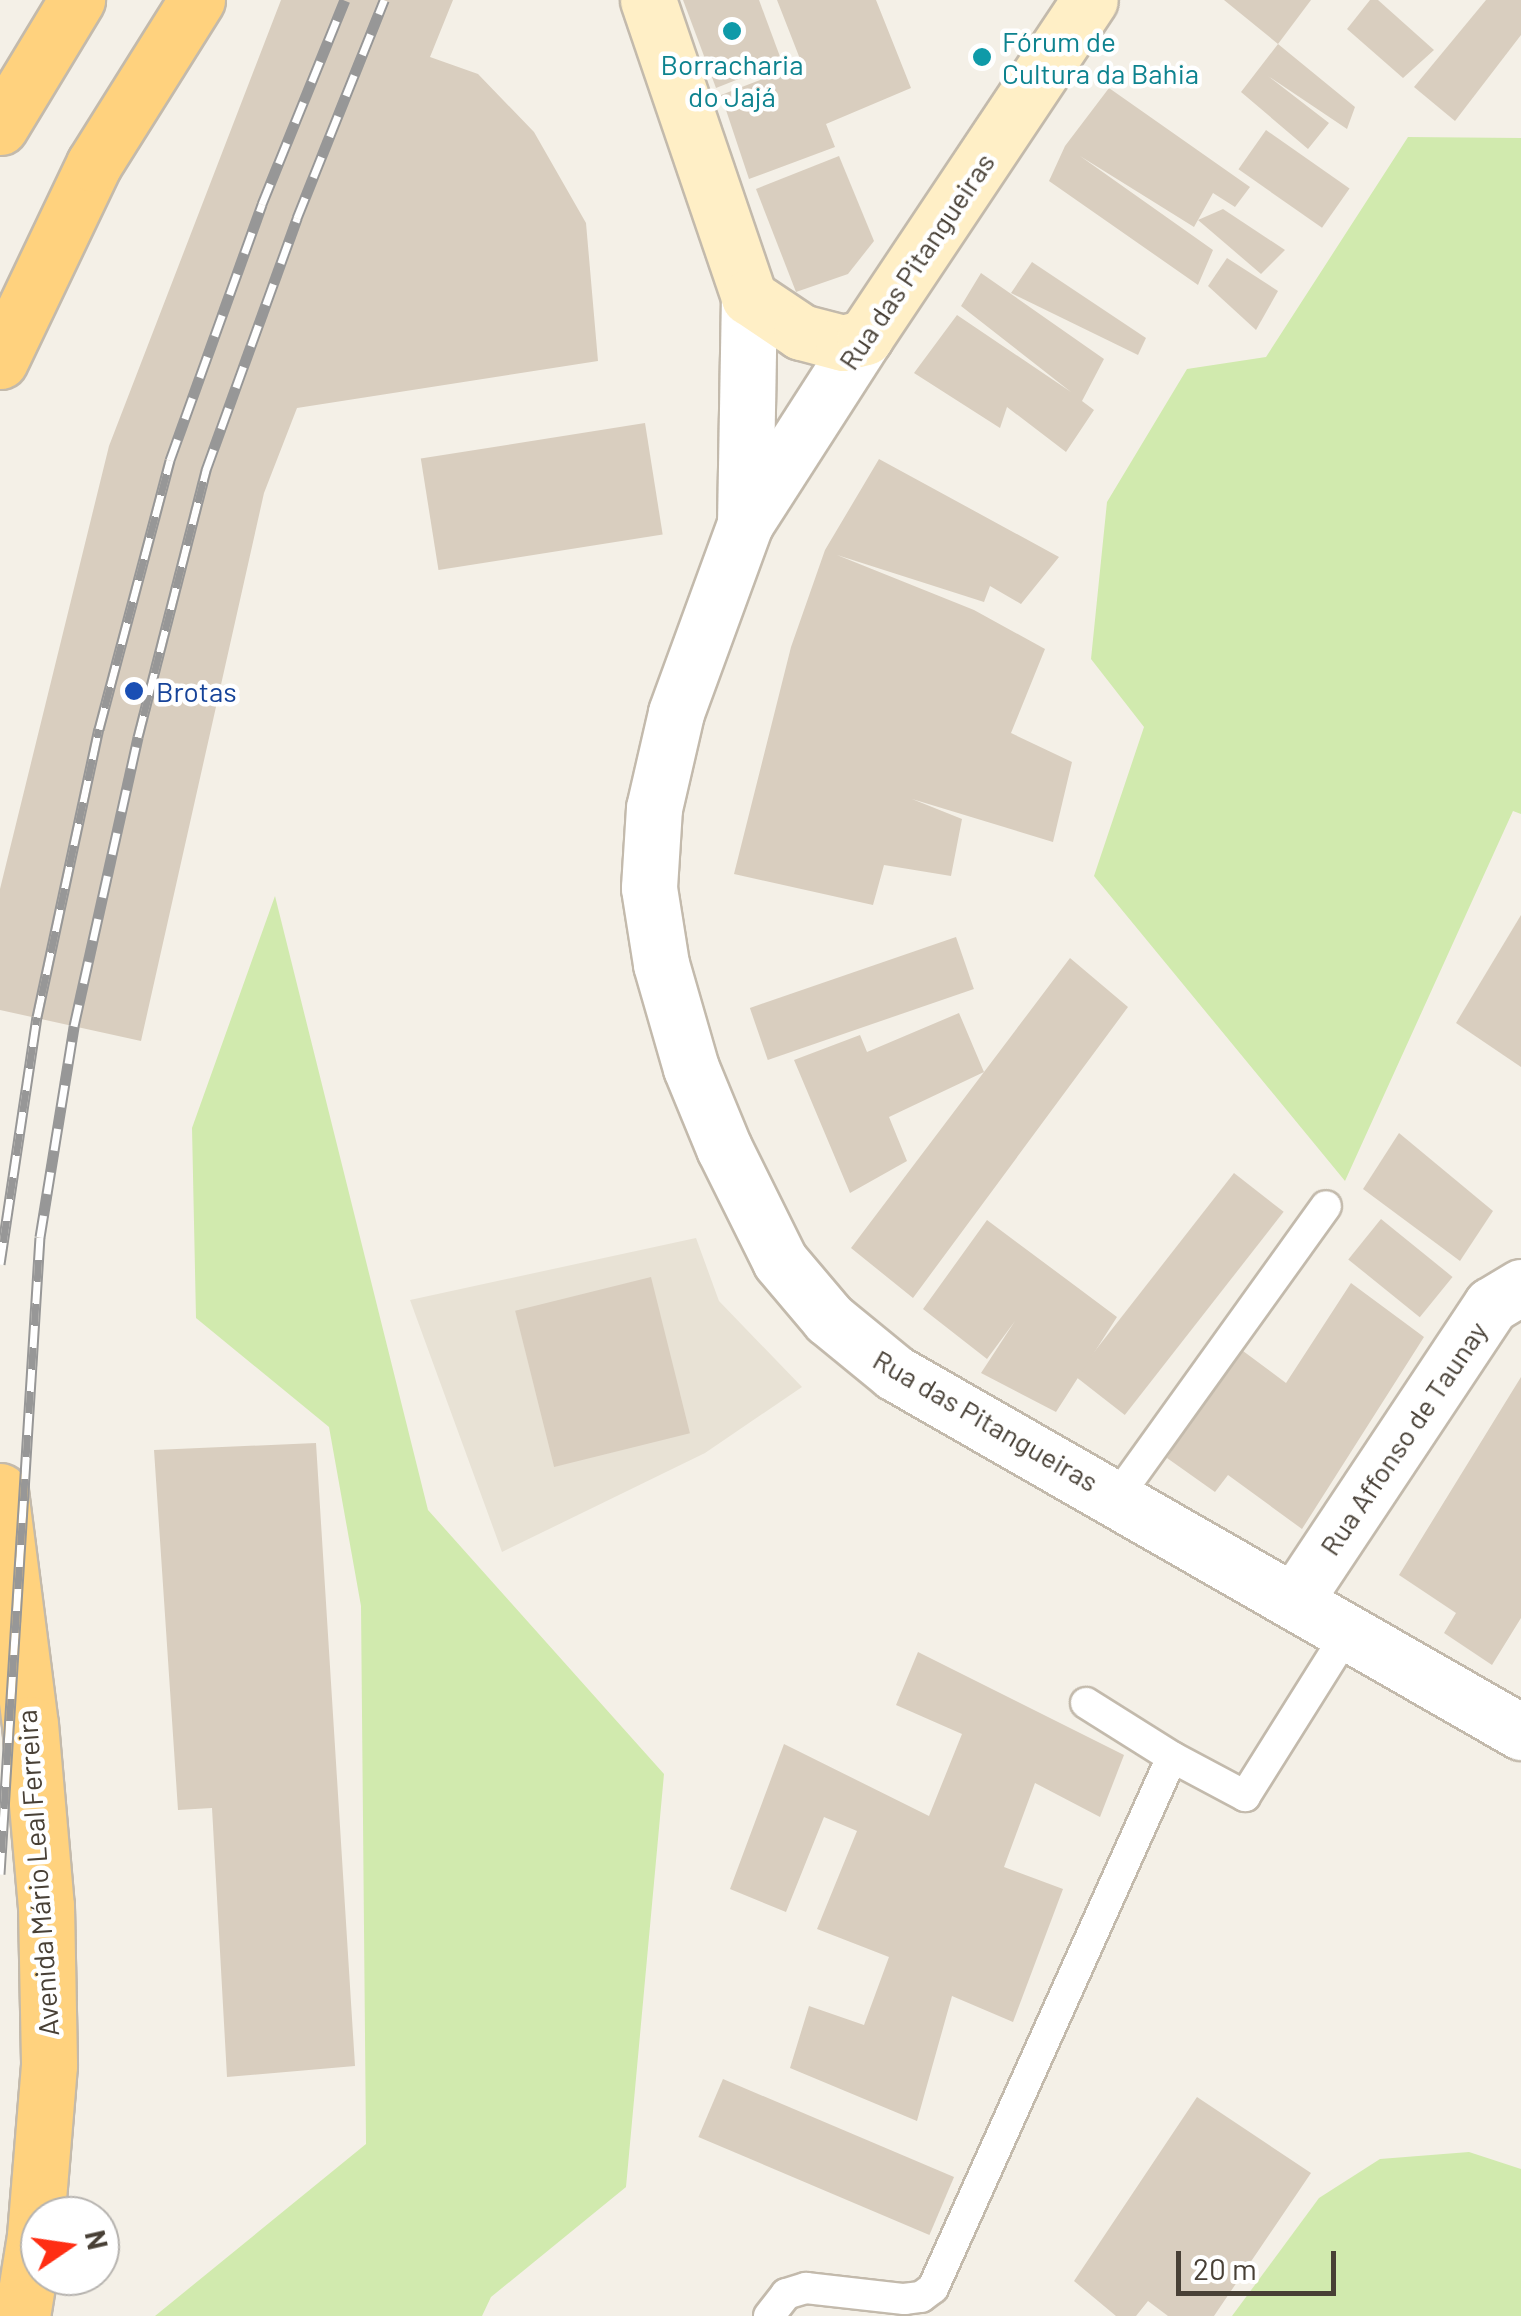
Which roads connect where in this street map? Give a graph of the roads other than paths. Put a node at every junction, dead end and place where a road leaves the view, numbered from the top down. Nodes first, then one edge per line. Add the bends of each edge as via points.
1 (77, 0) edge
2 (197, 0) edge
3 (648, 0) edge
4 (1090, 0) edge
5 (0, 127) edge
6 (750, 297) junction
7 (865, 337) junction
8 (0, 361) edge
9 (745, 524) junction
10 (1326, 1206) dead end
11 (1521, 1287) edge
12 (0, 1491) edge
13 (1117, 1497) junction
14 (1295, 1600) junction
15 (1348, 1632) junction
16 (1086, 1703) dead end
17 (1521, 1732) edge
18 (1172, 1757) junction
19 (22, 2316) edge
20 (769, 2316) edge

1 - 5 highway
2 - 8 highway via 94,164
3 - 6 main road
4 - 7 main road, Rua das Pitangueiras
6 - 7 main road via 821,341
6 - 9 street, Rua das Pitangueiras
7 - 9 street, Rua das Pitangueiras
9 - 13 street, Rua das Pitangueiras via 676,713 654,808 648,888 661,964 691,1068 780,1261 829,1319 895,1373
10 - 13 lane
11 - 14 street, Rua Affonso de Taunay via 1491,1304
12 - 19 highway, Avenida Mário Leal Ferreira via 46,1906 49,2065
13 - 14 street, Rua das Pitangueiras
14 - 15 street, Rua das Pitangueiras
15 - 17 street, Rua das Pitangueiras
15 - 18 lane via 1245,1796
16 - 18 lane
18 - 20 lane via 933,2288 904,2299 806,2288 786,2294

